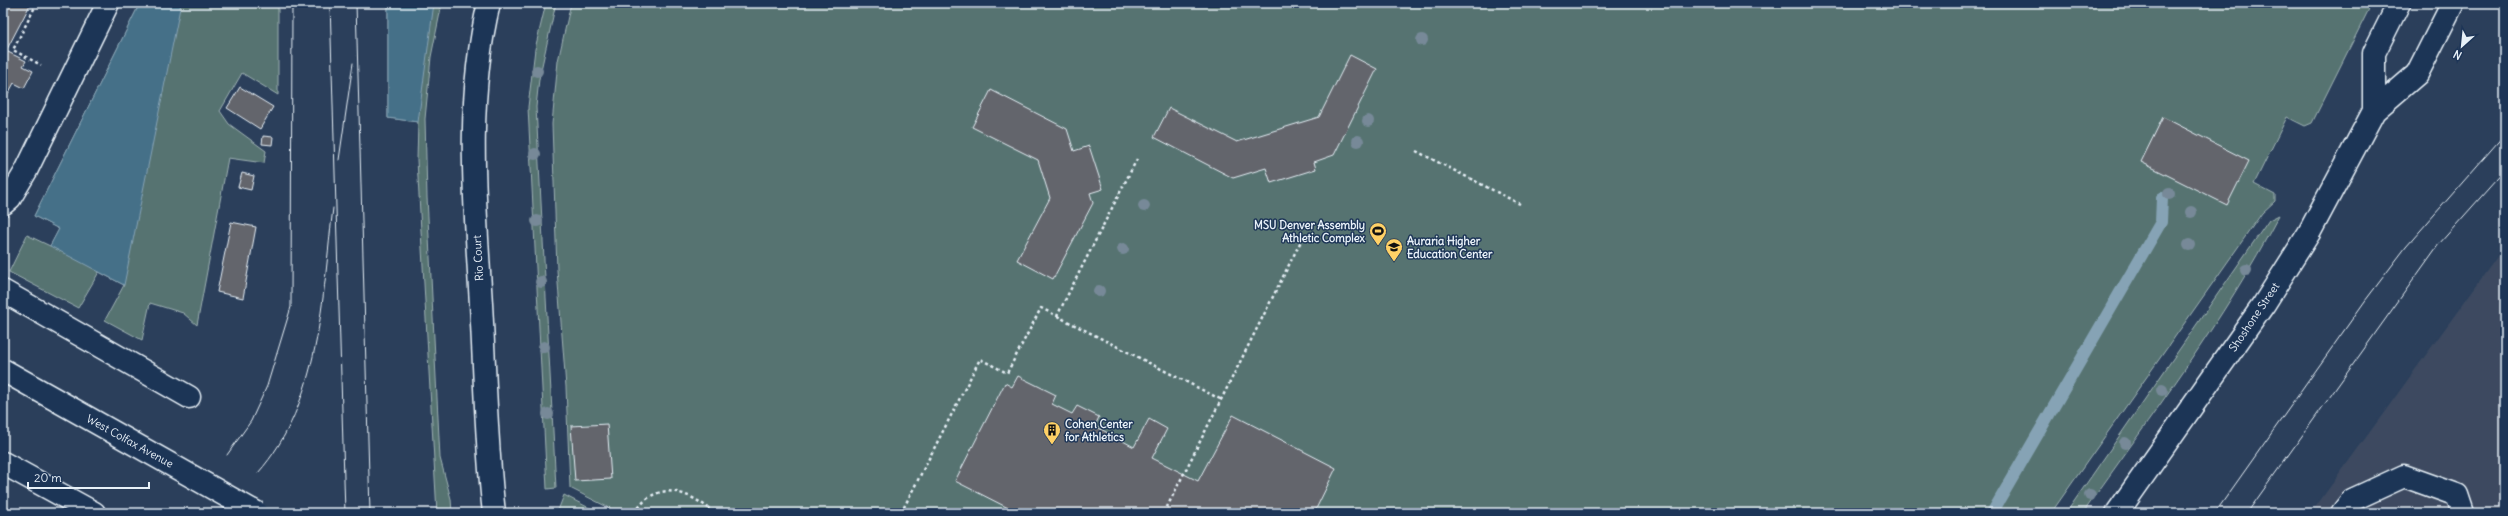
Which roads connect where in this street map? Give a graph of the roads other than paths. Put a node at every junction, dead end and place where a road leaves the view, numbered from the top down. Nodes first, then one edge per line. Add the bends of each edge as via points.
1 (108, 3) edge
2 (489, 3) edge
3 (2399, 3) edge
4 (2453, 3) edge
5 (2374, 111) junction
6 (3, 204) edge
7 (3, 291) edge
8 (3, 370) edge
9 (189, 397) dead end
10 (3, 462) edge
11 (94, 513) edge
12 (257, 513) edge
13 (494, 513) edge
14 (2117, 513) edge
15 (2342, 513) edge
16 (2463, 513) edge

1 - 6 street via 26,170 10,198
2 - 13 street, Rio Court via 476,78 473,170
3 - 5 street, Shoshone Street via 2374,53
4 - 5 street, Shoshone Street via 2417,74
5 - 14 street, Shoshone Street via 2309,233 2264,304
7 - 9 street
8 - 12 street, West Colfax Avenue, bridge
10 - 11 street
15 - 16 street via 2352,500 2404,476 2457,496

